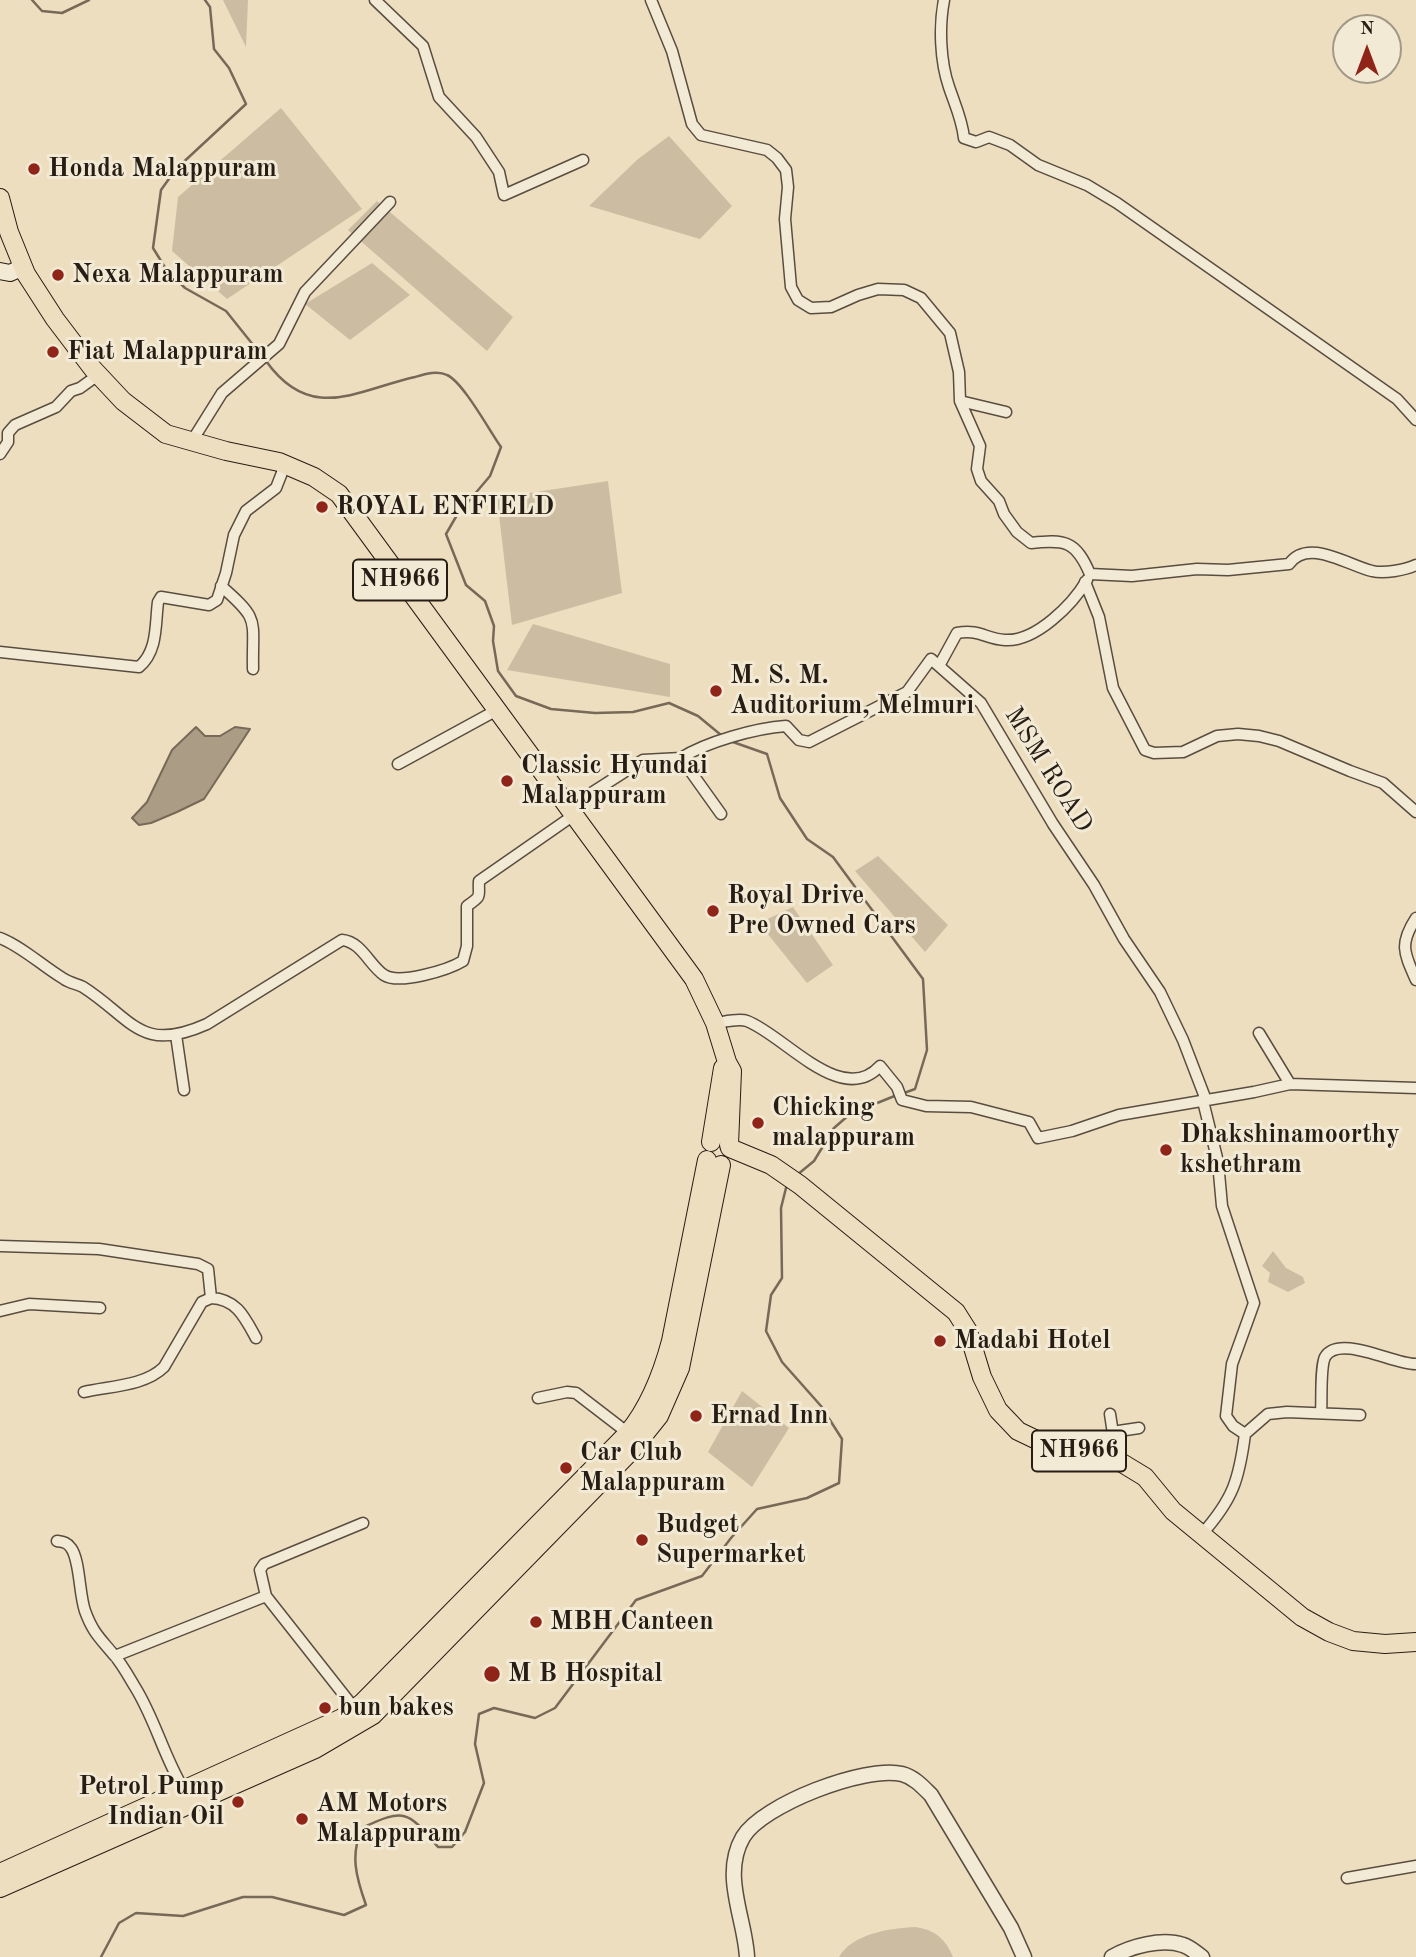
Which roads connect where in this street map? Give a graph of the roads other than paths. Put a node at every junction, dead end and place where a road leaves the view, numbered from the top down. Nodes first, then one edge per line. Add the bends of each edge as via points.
1 (376, 0) edge
2 (651, 0) edge
3 (944, 0) edge
4 (583, 160) dead end
5 (0, 198) edge
6 (390, 202) dead end
7 (15, 272) edge
8 (98, 375) junction
9 (960, 401) junction
10 (1006, 412) dead end
11 (1416, 420) edge
12 (192, 441) junction
13 (0, 454) edge
14 (285, 466) junction
15 (1416, 565) edge
16 (1088, 578) junction
17 (221, 586) junction
18 (0, 652) edge
19 (939, 666) junction
20 (253, 669) dead end
21 (497, 710) junction
22 (681, 758) junction
23 (398, 764) dead end
24 (571, 811) junction
25 (1416, 812) edge
26 (721, 814) dead end
27 (1416, 918) edge
28 (0, 937) edge
29 (1416, 980) edge
30 (715, 1023) junction
31 (1259, 1033) dead end
32 (176, 1035) junction
33 (1290, 1084) junction
34 (1416, 1088) edge
35 (184, 1090) dead end
36 (1204, 1100) junction
37 (721, 1154) junction
38 (0, 1245) edge
39 (211, 1298) junction
40 (100, 1308) dead end
41 (0, 1311) edge
42 (256, 1338) dead end
43 (1416, 1364) edge
44 (84, 1392) dead end
45 (538, 1398) dead end
46 (1321, 1413) junction
47 (1110, 1415) dead end
48 (1360, 1415) dead end
49 (1139, 1429) dead end
50 (1112, 1432) junction
51 (628, 1433) junction
52 (1245, 1434) junction
53 (1117, 1460) junction
54 (363, 1523) dead end
55 (1202, 1534) junction
56 (57, 1541) dead end
57 (266, 1596) junction
58 (1416, 1642) edge
59 (115, 1656) junction
60 (419, 1656) junction
61 (355, 1709) junction
62 (184, 1790) junction
63 (1416, 1866) edge
64 (0, 1873) edge
65 (1347, 1878) dead end
66 (0, 1888) edge
67 (747, 1957) edge
68 (1024, 1957) edge
69 (1112, 1957) edge
70 (1202, 1957) edge

1 - 4 street via 423,46 439,97 476,137 499,172 504,195
2 - 9 street via 672,51 692,124 701,135 767,150 786,170 791,287 798,300 811,308 831,307 878,289 904,290 921,298 950,333
3 - 11 street via 943,57 964,138 975,142 989,138 1010,145 1038,165 1117,203 1397,399
5 - 7 highway, NH966
6 - 12 street via 305,292 279,344 222,393
7 - 8 highway, NH966
8 - 12 highway, NH966 via 166,434
8 - 13 street via 71,391 56,407 15,425
9 - 10 street
9 - 16 street via 980,446 981,481 1017,532 1031,543 1071,545 1082,555
12 - 14 highway, NH966
14 - 17 street via 276,488 246,511 234,535
14 - 21 highway, NH966 via 314,477 339,494
15 - 16 street via 1374,572 1307,553 1289,564
16 - 19 street via 1041,628 1020,639 972,631 957,634
16 - 25 street via 1113,688 1145,750 1183,752 1217,736 1259,736 1383,783
17 - 18 street via 217,600 209,605 161,597 153,648 139,667
17 - 20 street via 252,617
19 - 22 street via 932,659 907,691 809,742 799,740 786,726 769,727 696,748
19 - 36 street, MSM ROAD via 981,703 1160,992
21 - 23 street
21 - 24 highway, NH966
22 - 24 street via 643,760
22 - 26 street
24 - 30 highway, NH966 via 694,979
24 - 32 street via 479,881 478,899 467,906 463,961 450,969 398,979 384,976 361,950 342,940 207,1024
27 - 29 street via 1405,934 1406,957
28 - 32 street via 63,979 82,986 136,1028
30 - 36 street via 746,1020 840,1079 860,1079 880,1066 902,1100 926,1106 971,1107 1029,1122 1038,1139 1119,1115
30 - 37 highway, NH966 via 727,1062 721,1071
31 - 33 street
32 - 35 street
33 - 34 street
33 - 36 street
36 - 52 street, MSM ROAD via 1222,1206 1254,1303 1232,1364 1226,1416
37 - 51 highway via 664,1367 642,1416
37 - 53 highway, NH966 via 771,1165 956,1312 968,1331 998,1410 1018,1431 1041,1442
37 - 60 highway via 680,1368 659,1416 623,1460
38 - 39 street via 99,1249 198,1264 208,1269
39 - 42 street via 230,1301
39 - 44 street via 202,1302 157,1374
40 - 41 street via 29,1304
43 - 46 street via 1368,1352 1332,1351 1323,1367
45 - 51 street via 576,1393
46 - 48 street
46 - 52 street via 1268,1414
47 - 50 street
49 - 50 street
50 - 53 street
51 - 60 highway
52 - 55 street via 1233,1492
53 - 55 highway, NH966 via 1145,1477 1173,1511
54 - 57 street via 264,1564 260,1577
55 - 58 highway, NH966 via 1302,1617 1329,1632 1353,1641
56 - 59 street via 72,1549 81,1600 93,1631
57 - 59 street
57 - 61 street
59 - 62 street via 136,1689
60 - 61 highway
60 - 66 highway via 373,1715 349,1731
61 - 62 highway
62 - 64 highway
63 - 65 street
67 - 68 street via 733,1877 743,1837 759,1819 803,1795 883,1772 902,1774 931,1796
69 - 70 street via 1144,1945 1175,1943

